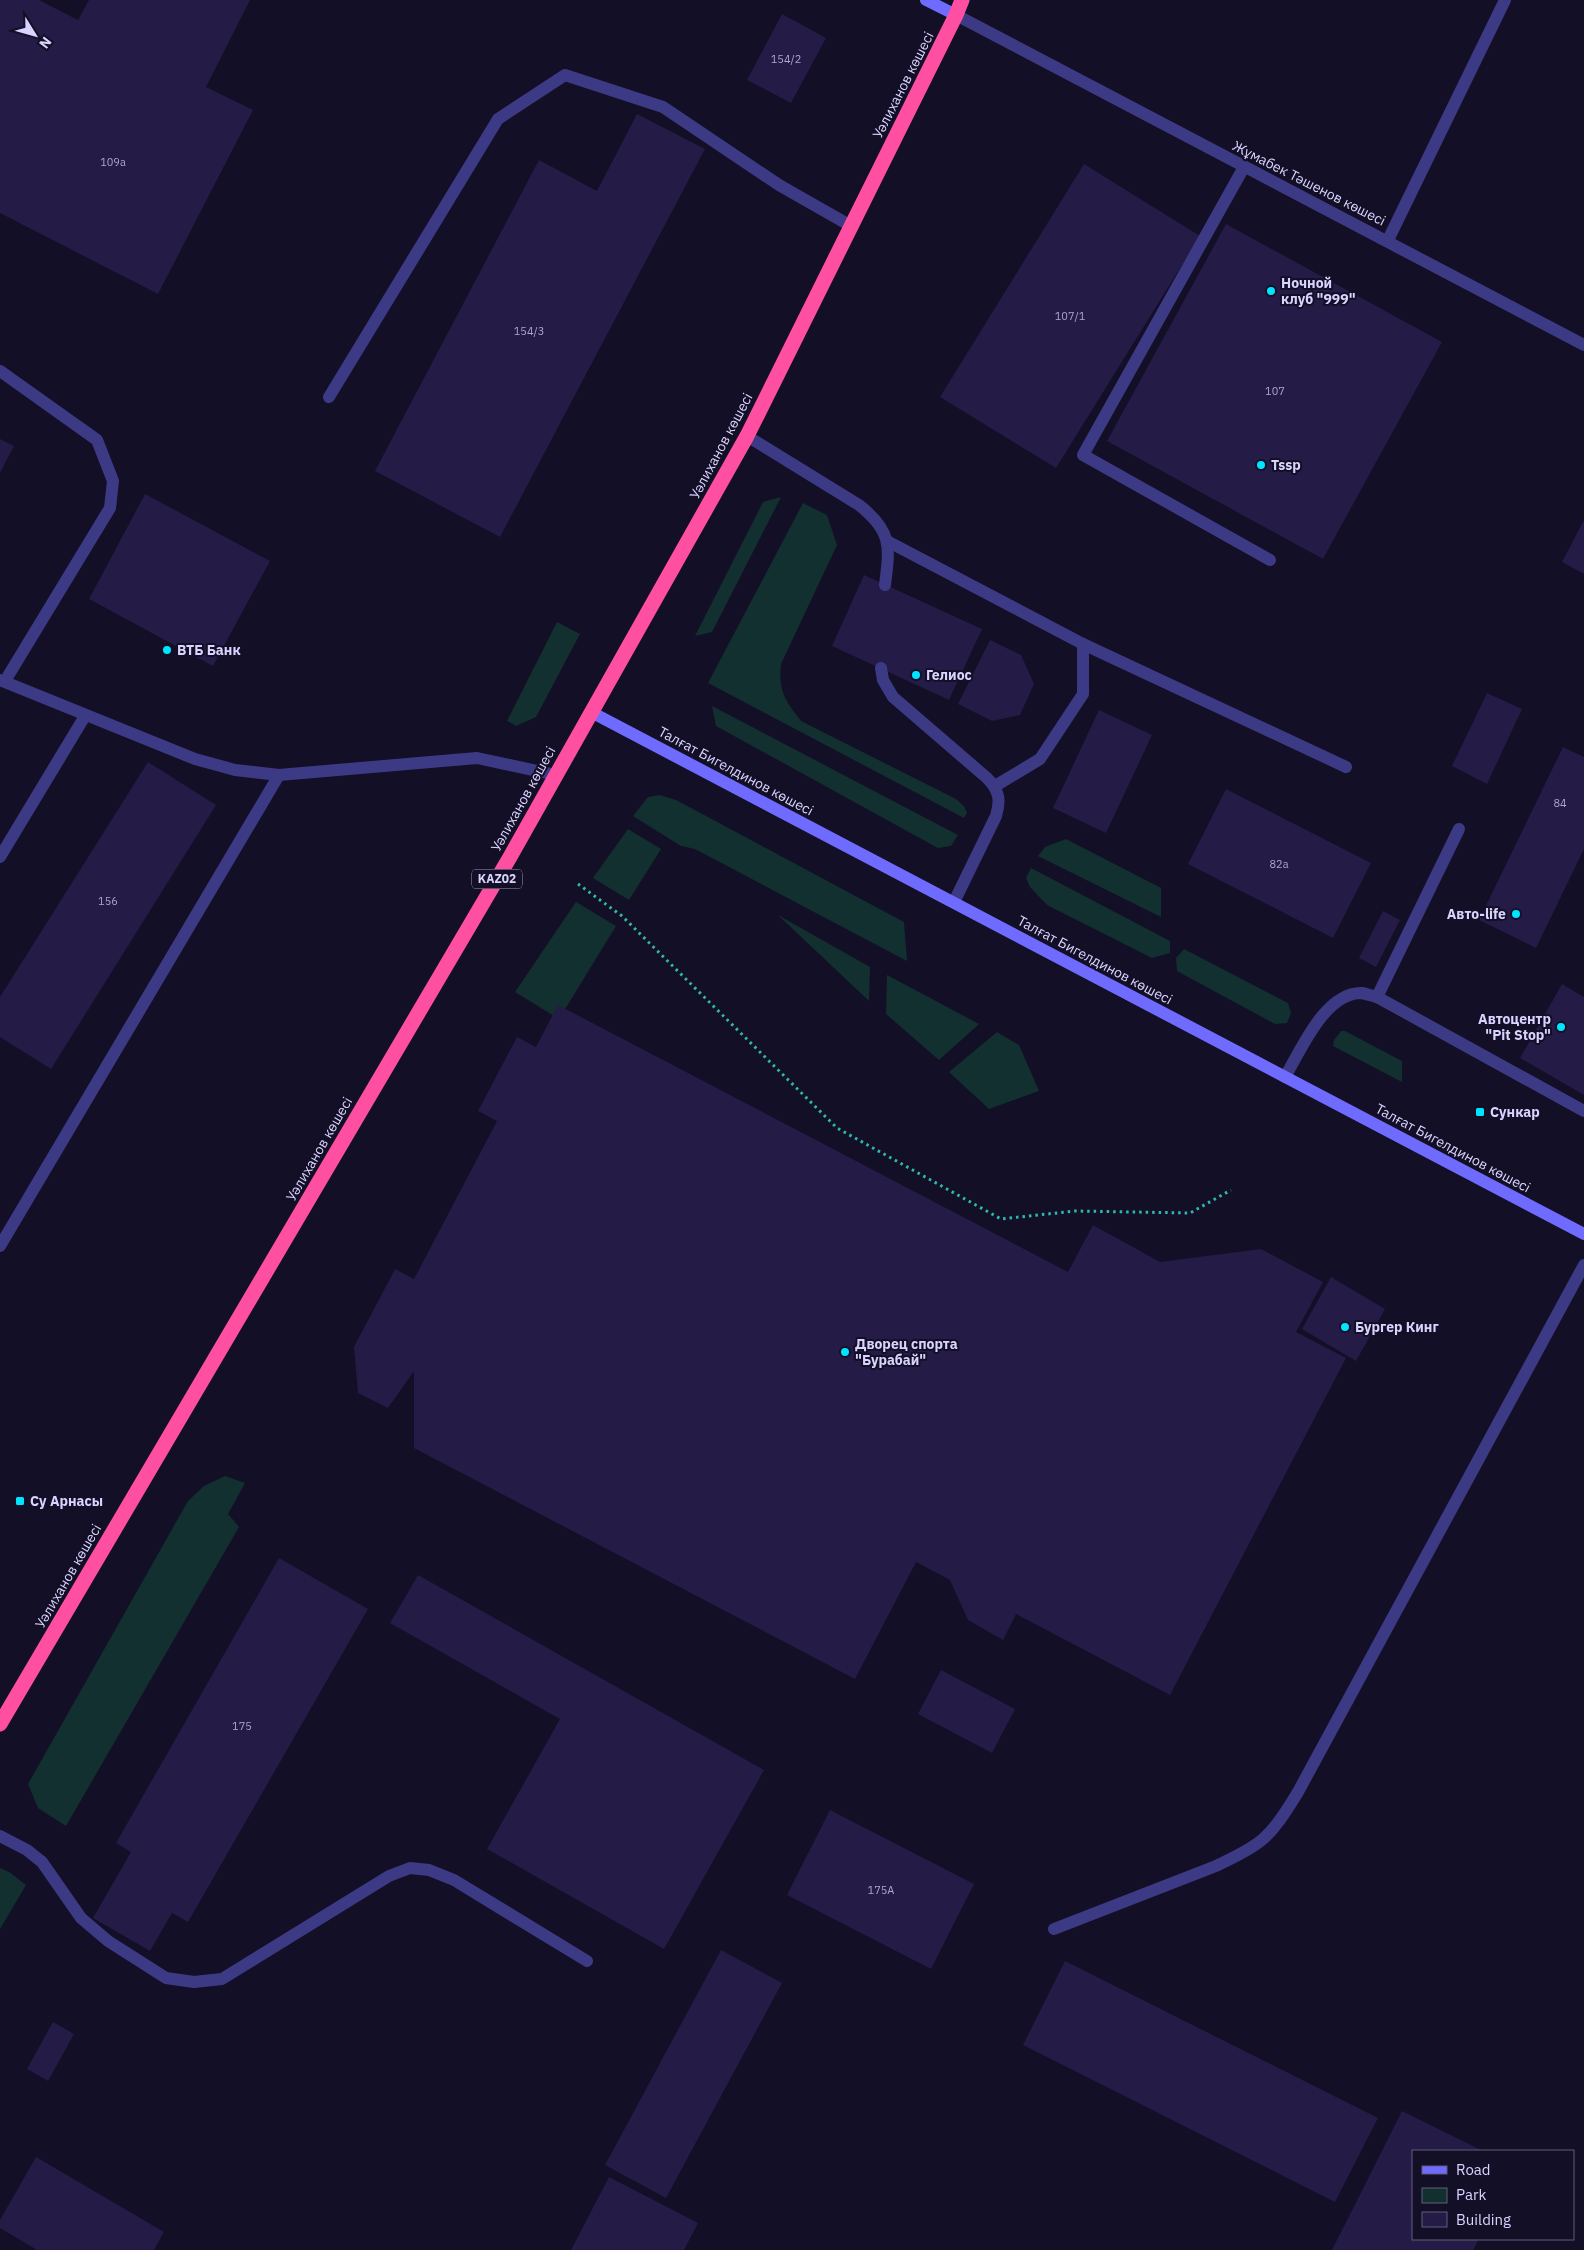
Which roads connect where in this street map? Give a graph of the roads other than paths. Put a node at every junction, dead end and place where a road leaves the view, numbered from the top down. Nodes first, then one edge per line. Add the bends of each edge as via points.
1 (926, 0) edge
2 (962, 0) edge
3 (968, 0) edge
4 (1505, 0) edge
5 (956, 15) junction
6 (1244, 167) junction
7 (851, 226) junction
8 (1388, 240) junction
9 (1584, 345) edge
10 (0, 372) edge
11 (329, 397) dead end
12 (747, 436) junction
13 (887, 541) junction
14 (1270, 560) dead end
15 (886, 585) dead end
16 (1083, 644) junction
17 (881, 668) dead end
18 (2, 681) edge
19 (591, 712) junction
20 (85, 716) junction
21 (1346, 766) dead end
22 (556, 774) junction
23 (279, 775) junction
24 (995, 786) junction
25 (1459, 829) dead end
26 (0, 857) edge
27 (954, 902) junction
28 (1377, 997) junction
29 (1285, 1077) junction
30 (1584, 1111) edge
31 (1584, 1234) edge
32 (0, 1246) edge
33 (1584, 1265) edge
34 (0, 1724) edge
35 (0, 1836) edge
36 (1054, 1929) dead end
37 (587, 1961) dead end

1 - 5 street
2 - 5 highway, Уәлиханов көшесі / KАZ02
3 - 5 highway, KАZ02
4 - 8 street
5 - 6 street, Жұмабек Тәшенов көшесі
5 - 7 highway, Уәлиханов көшесі / KАZ02
6 - 8 street, Жұмабек Тәшенов көшесі
6 - 14 street via 1083,455
7 - 11 street via 779,185 662,107 564,75 498,119
7 - 12 highway, Уәлиханов көшесі / KАZ02
8 - 9 street, Жұмабек Тәшенов көшесі
10 - 18 street via 97,440 113,481 110,508
12 - 13 street via 859,505 882,527
12 - 19 highway, Уәлиханов көшесі / KАZ02
13 - 15 street
13 - 16 street
16 - 21 street
16 - 24 street via 1083,694 1040,759
17 - 24 street via 887,689 901,705
18 - 20 street
19 - 22 highway, Уәлиханов көшесі / KАZ02
19 - 27 street, Талғат Бигелдинов көшесі
20 - 23 street via 195,759 235,770
20 - 26 street
22 - 23 street via 477,758
22 - 34 highway, Уәлиханов көшесі / KАZ02 via 510,858
23 - 32 street
24 - 27 street via 999,796 998,810
25 - 28 street
27 - 29 street, Талғат Бигелдинов көшесі
28 - 29 street via 1362,993 1347,996 1322,1015
28 - 30 street
29 - 31 street, Талғат Бигелдинов көшесі
33 - 36 street via 1282,1817 1264,1839 1216,1866
35 - 37 street via 42,1862 94,1931 166,1978 194,1982 222,1978 388,1876 410,1868 429,1870 454,1880

